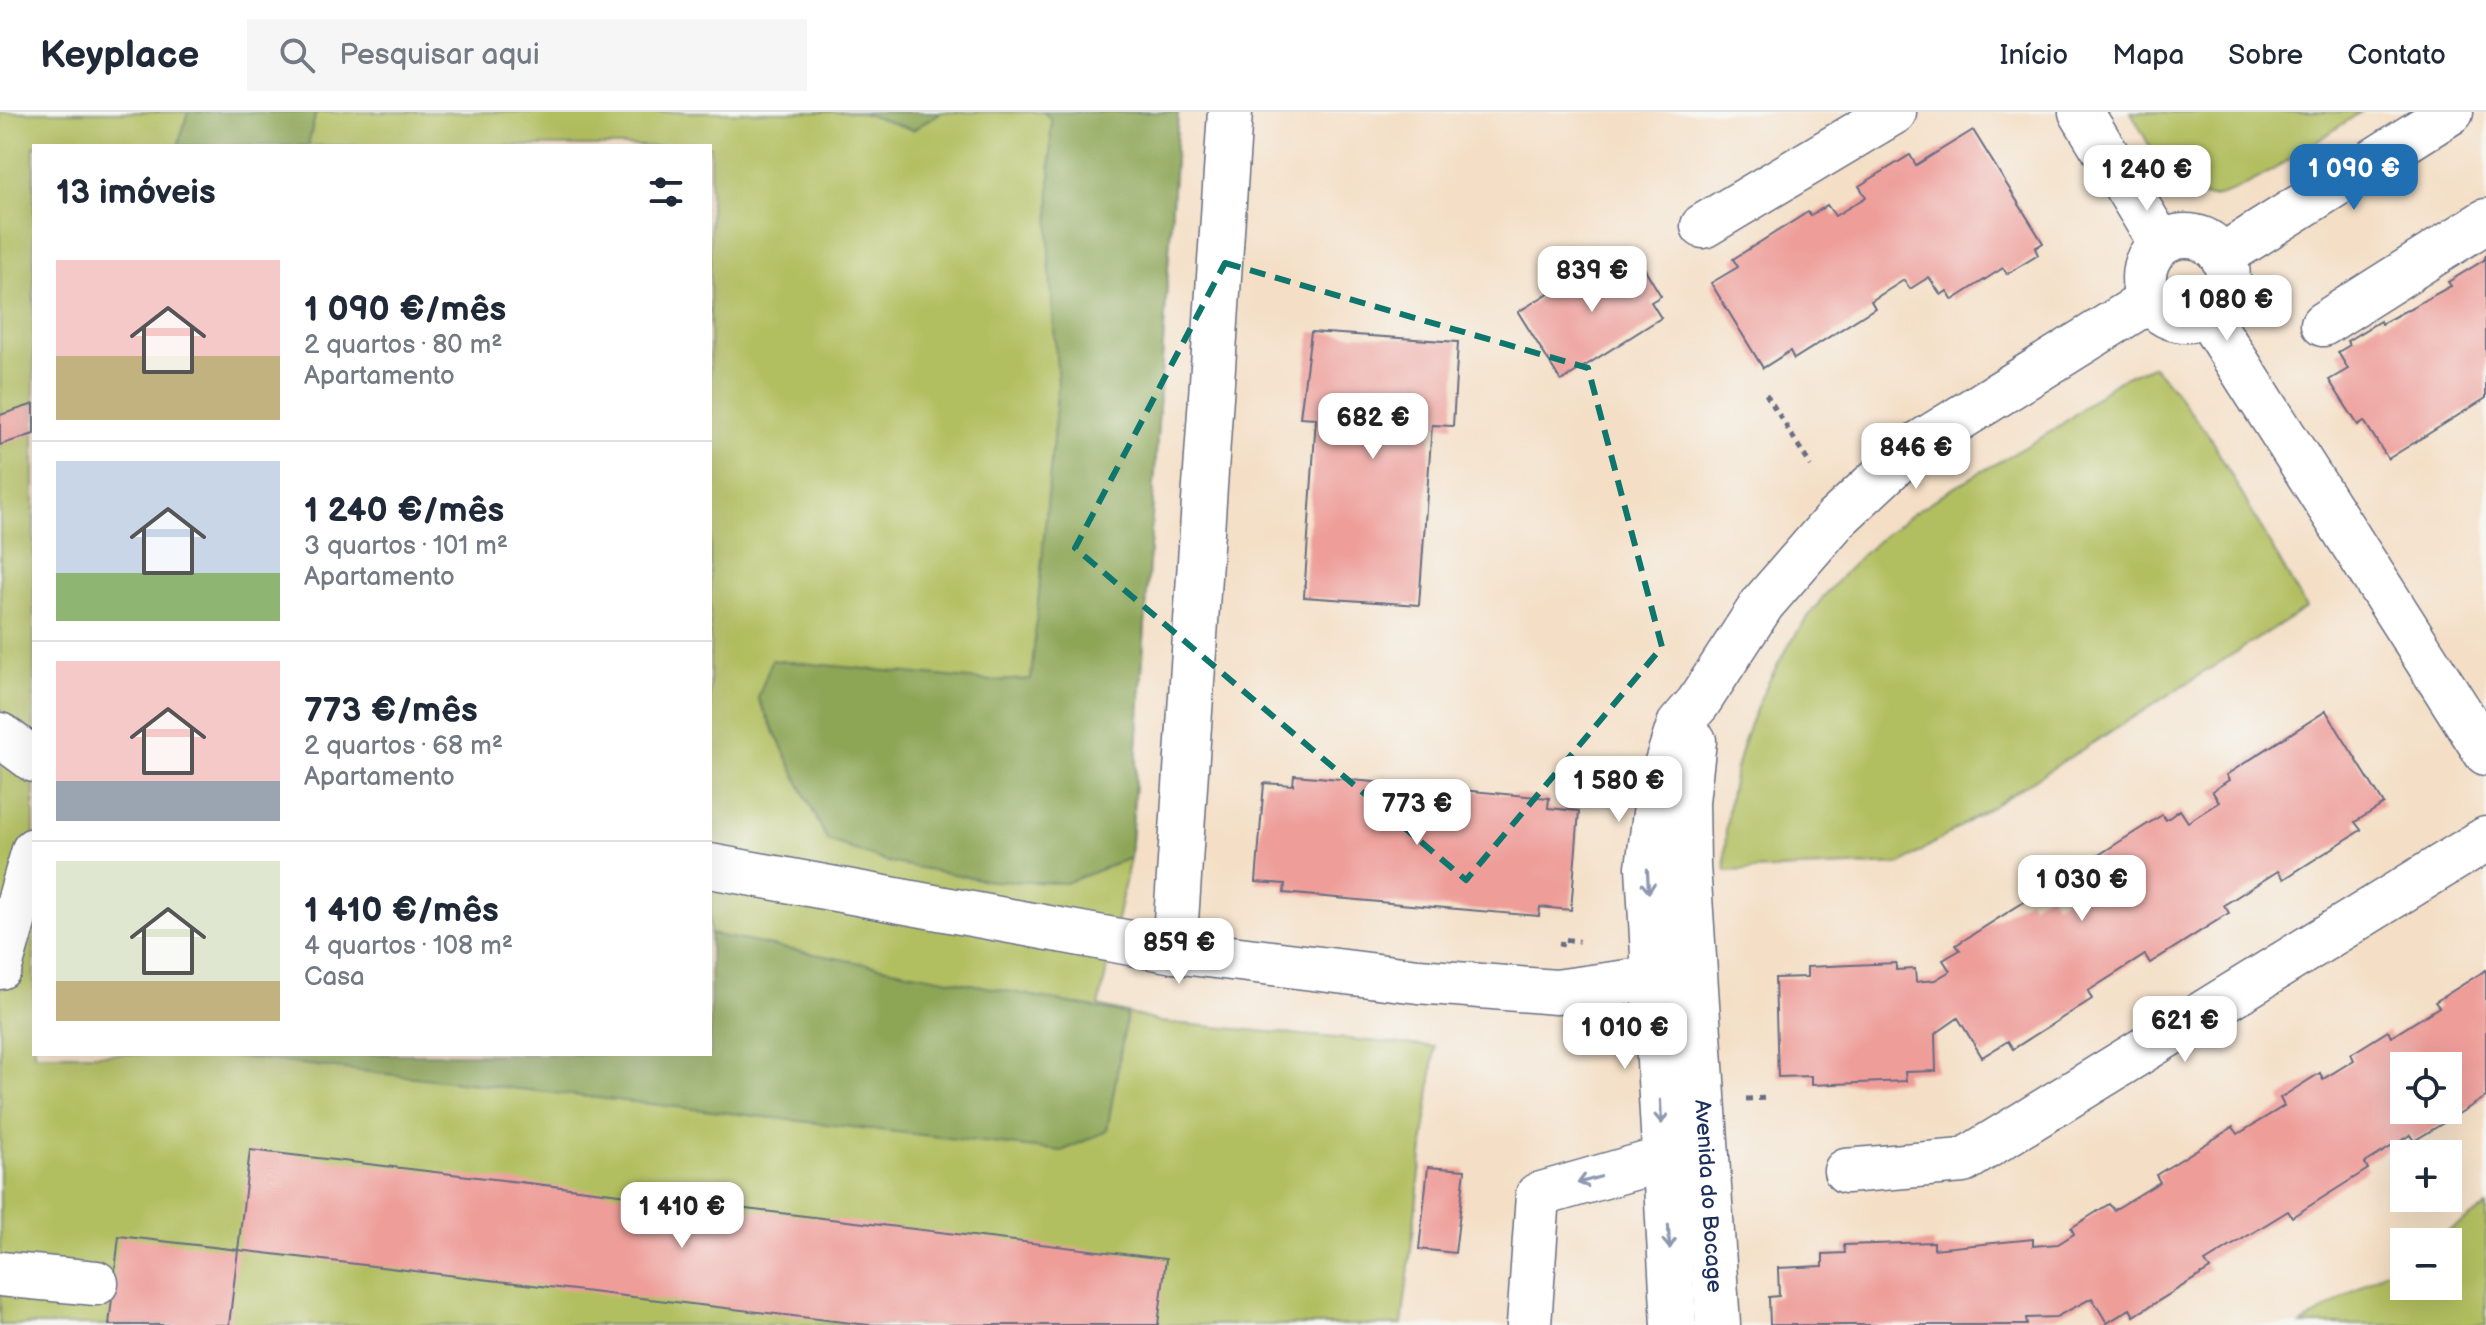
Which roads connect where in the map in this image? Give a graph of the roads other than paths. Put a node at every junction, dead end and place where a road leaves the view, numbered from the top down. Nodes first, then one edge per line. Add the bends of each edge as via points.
1 (1230, 112) edge
2 (1894, 112) edge
3 (2081, 112) edge
4 (2451, 112) edge
5 (2486, 221) edge
6 (1703, 226) dead end
7 (2161, 244) junction
8 (2222, 256) junction
9 (2150, 300) junction
10 (2207, 315) junction
11 (2323, 324) dead end
12 (0, 735) edge
13 (2486, 753) edge
14 (32, 759) edge
15 (2486, 839) edge
16 (32, 857) edge
17 (712, 866) edge
18 (1174, 951) junction
19 (0, 967) edge
20 (1674, 975) junction
21 (1664, 1159) junction
22 (1846, 1171) dead end
23 (1709, 1204) junction
24 (0, 1274) edge
25 (96, 1283) dead end
26 (1529, 1325) edge
27 (1674, 1325) edge
28 (1718, 1325) edge

1 - 18 street
2 - 6 street
3 - 7 street
4 - 8 street
5 - 11 street
7 - 8 street via 2194,237
7 - 9 street via 2145,270
8 - 10 street via 2229,282
9 - 10 street via 2175,320
9 - 20 street via 1912,448 1836,519 1763,603 1679,725 1658,790 1648,867
10 - 13 street
12 - 14 street
15 - 22 street via 1963,1161
16 - 19 street
17 - 18 street
18 - 20 street via 1556,992
20 -> 21 street, Avenida do Bocage
20 - 23 street, Avenida do Bocage
21 - 23 street via 1690,1168
21 -> 26 street via 1538,1195
21 -> 27 street, Avenida do Bocage
23 - 28 street, Avenida do Bocage
24 - 25 street

